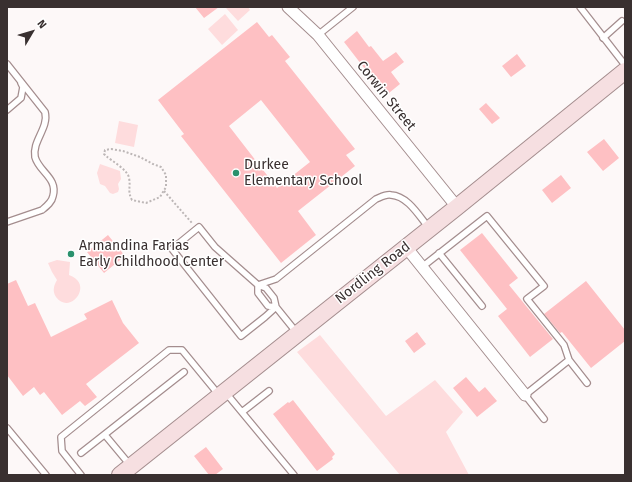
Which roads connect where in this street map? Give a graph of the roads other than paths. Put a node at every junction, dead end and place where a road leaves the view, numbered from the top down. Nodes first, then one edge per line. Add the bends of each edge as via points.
1 (288, 7) edge
2 (353, 7) edge
3 (580, 7) edge
4 (622, 21) dead end
5 (318, 35) junction
6 (603, 38) junction
7 (7, 64) edge
8 (625, 65) edge
9 (625, 71) edge
10 (20, 81) junction
11 (7, 110) edge
12 (457, 207) junction
13 (7, 222) edge
14 (429, 229) junction
15 (406, 247) junction
16 (439, 253) junction
17 (422, 267) junction
18 (258, 285) junction
19 (482, 306) dead end
20 (276, 307) junction
21 (297, 334) junction
22 (569, 360) junction
23 (184, 372) dead end
24 (587, 383) dead end
25 (269, 391) dead end
26 (222, 393) junction
27 (525, 395) junction
28 (242, 412) junction
29 (544, 419) dead end
30 (7, 428) edge
31 (105, 434) junction
32 (81, 453) dead end
33 (125, 471) edge
34 (46, 475) edge
35 (81, 475) edge
36 (294, 475) edge

1 - 5 street, Corwin Street
2 - 5 lane
3 - 6 lane
4 - 6 lane
5 - 12 street, Corwin Street
6 - 8 lane
7 - 10 lane
9 - 12 street, Nordling Road
10 - 11 lane via 23,87 21,98
10 - 13 lane via 45,112 45,121 35,152 37,162 53,183 54,194 50,203 42,210
12 - 14 street, Nordling Road
14 - 15 street, Nordling Road
14 - 18 lane via 407,202 399,196 390,194 376,199 276,279
15 - 17 street
15 - 21 street, Nordling Road
16 - 17 lane
16 - 19 lane
16 - 22 lane via 487,216 544,286 527,299 564,345
17 - 27 street
18 - 20 lane via 266,288 274,298
18 - 20 lane via 258,293 268,306
18 - 20 lane via 216,247 199,227 172,249 241,336
20 - 21 lane
21 - 26 street, Nordling Road
22 - 24 lane
22 - 27 lane
23 - 31 lane
25 - 28 lane
26 - 28 lane
26 - 33 street, Nordling Road
26 - 35 lane via 182,350 169,350 60,437 62,451
27 - 29 lane
28 - 36 lane
30 - 34 lane
31 - 32 lane
31 - 33 lane

